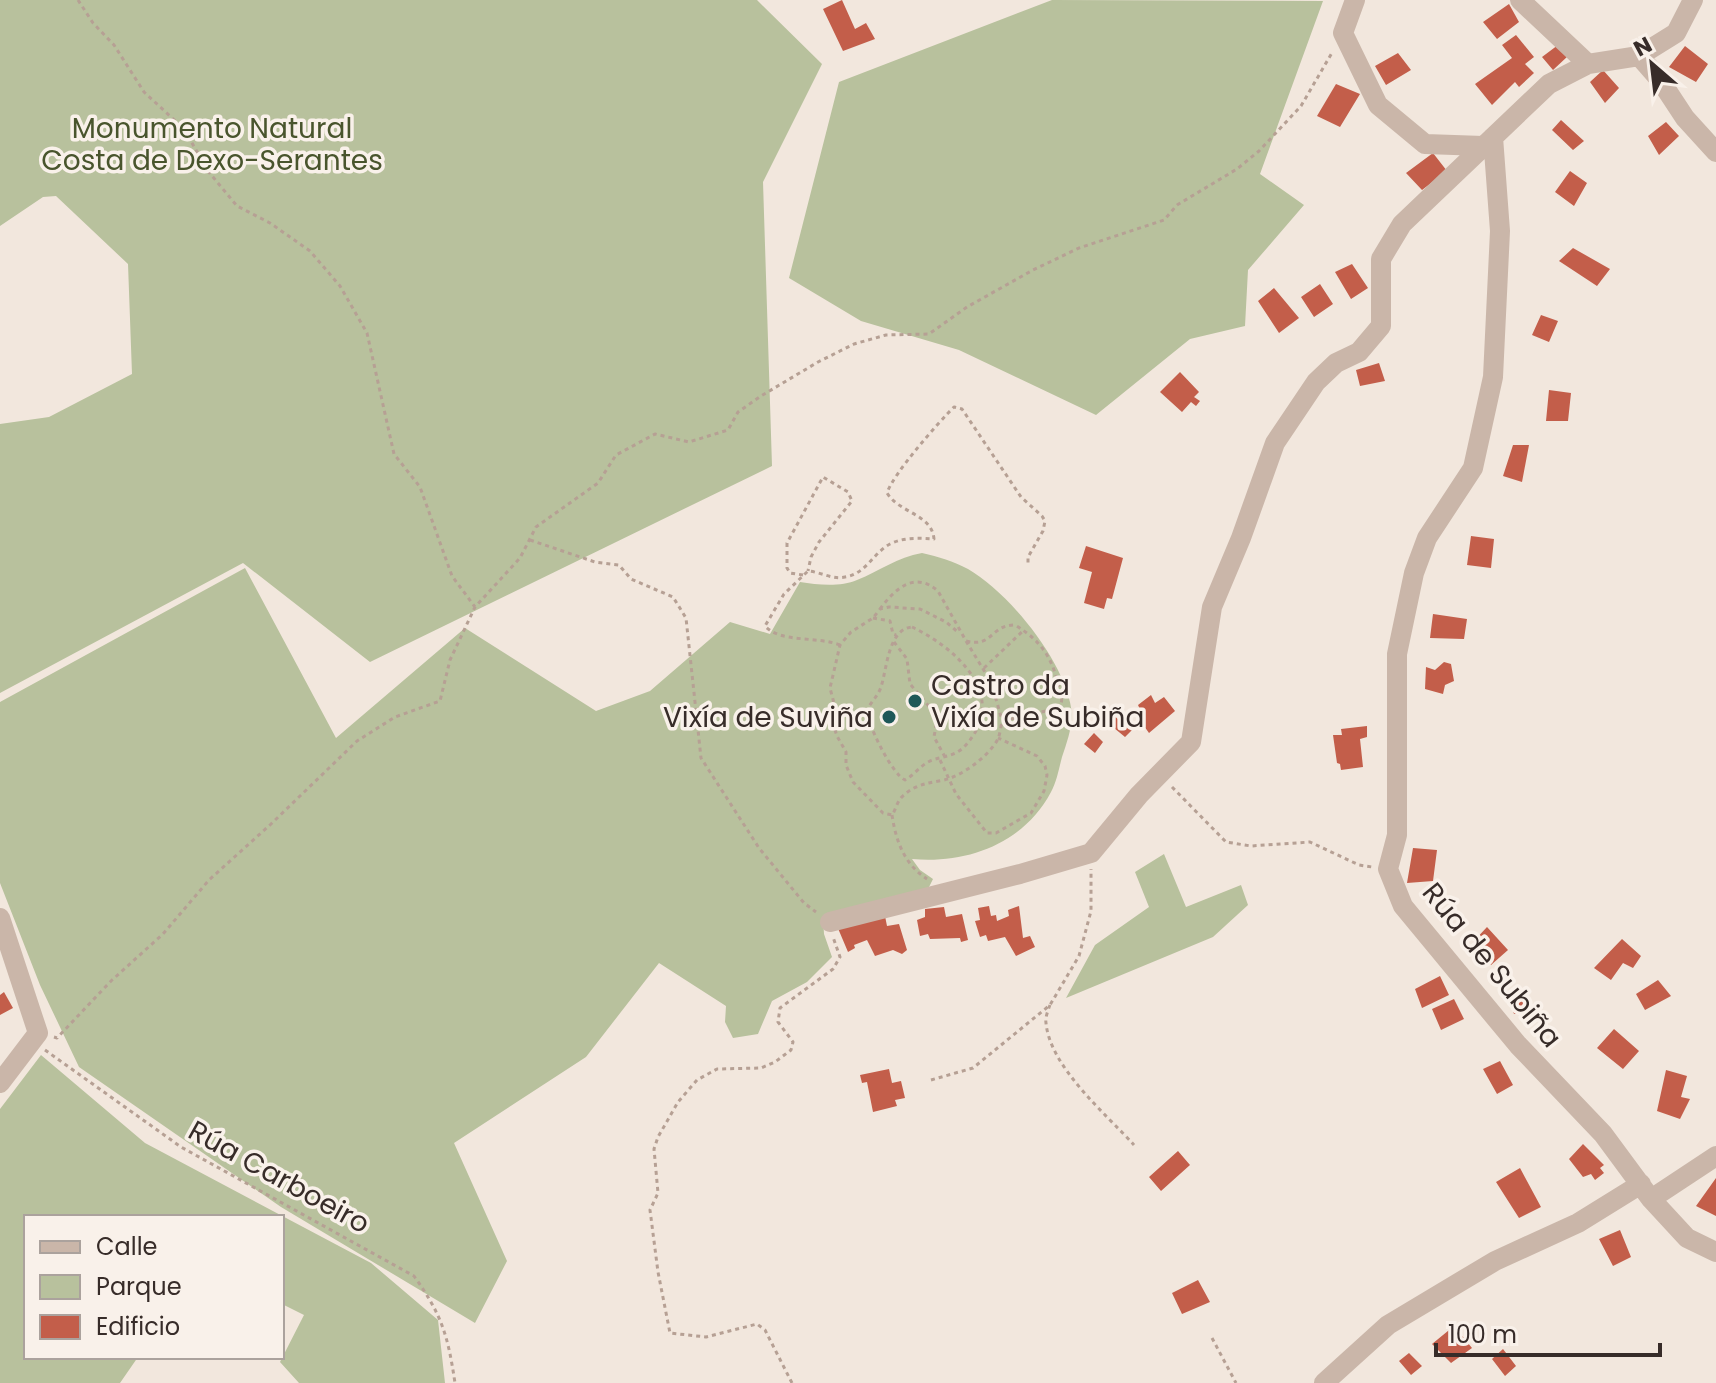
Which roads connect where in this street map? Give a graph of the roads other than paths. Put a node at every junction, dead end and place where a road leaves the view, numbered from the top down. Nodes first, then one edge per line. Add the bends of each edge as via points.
1 (1355, 0) edge
2 (1520, 0) edge
3 (1693, 0) edge
4 (1639, 56) junction
5 (1588, 64) junction
6 (1488, 142) junction
7 (1716, 152) edge
8 (0, 918) edge
9 (828, 920) road end
10 (0, 1083) edge
11 (1716, 1156) edge
12 (1646, 1192) junction
13 (1716, 1252) edge
14 (1324, 1383) edge

1 - 6 street via 1343,33 1378,105 1425,144
2 - 5 street
3 - 4 street via 1676,33
4 - 5 street
4 - 7 street
5 - 6 street via 1549,84
6 - 9 street via 1402,224 1381,259 1381,326 1359,352 1336,363 1316,382 1275,443 1212,607 1191,742 1091,853
6 - 12 street, Rúa de Subiña via 1500,231 1493,377 1473,468 1427,538 1414,573 1397,654 1397,835 1388,869 1403,906 1518,1045 1603,1134
8 - 10 street via 36,1037
11 - 12 street
12 - 13 street, Rúa de Subiña via 1687,1238
12 - 14 street via 1495,1261 1388,1325

